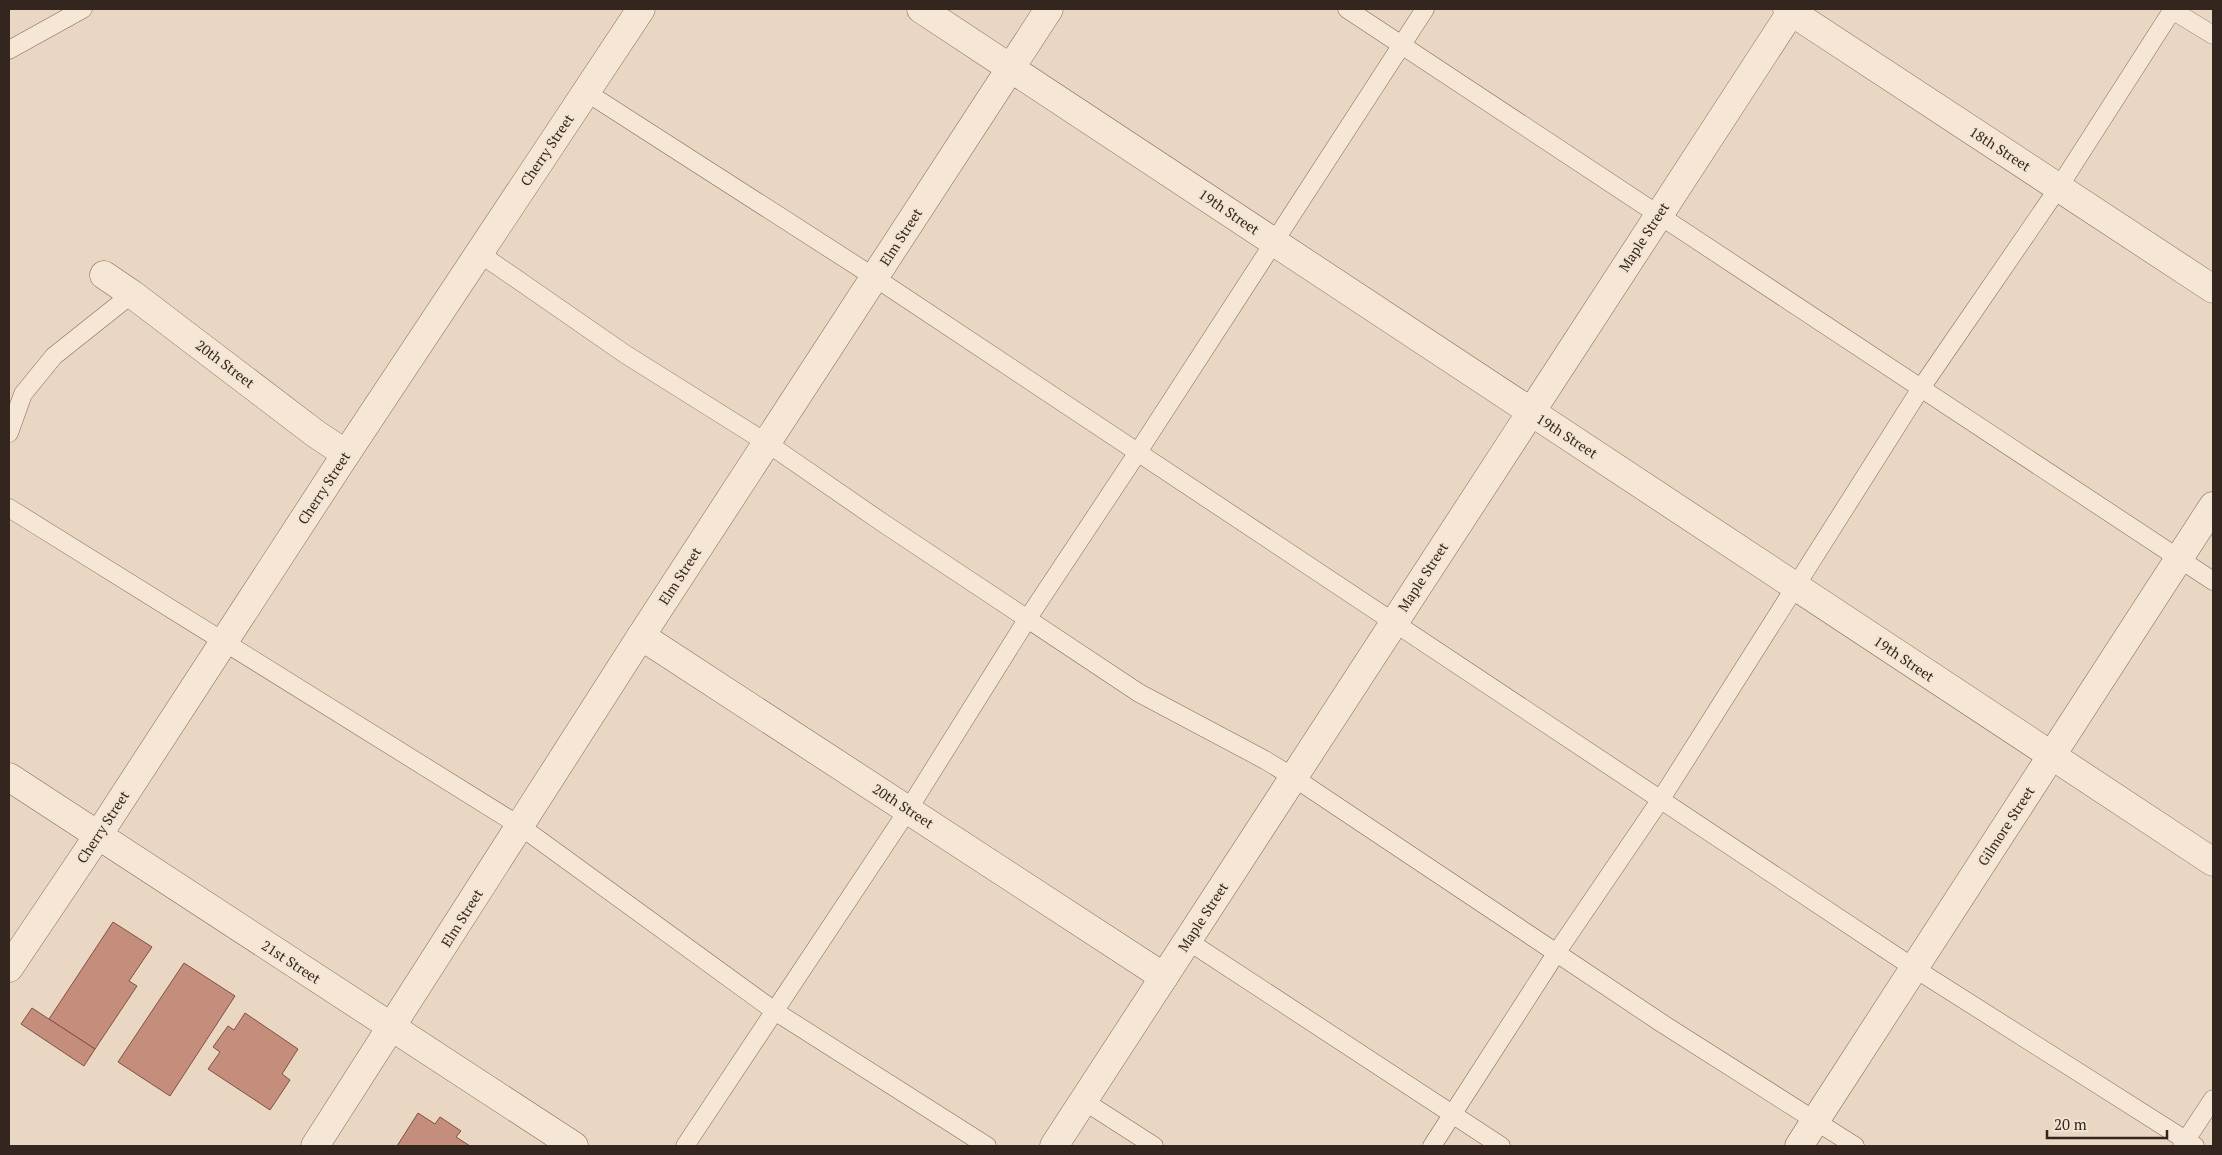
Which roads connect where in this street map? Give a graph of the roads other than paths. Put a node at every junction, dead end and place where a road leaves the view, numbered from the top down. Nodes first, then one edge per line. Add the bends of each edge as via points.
1 (83, 9) edge
2 (641, 9) edge
3 (921, 9) edge
4 (1049, 9) edge
5 (1347, 9) edge
6 (1424, 9) edge
7 (2173, 9) edge
8 (1791, 10) edge
9 (2213, 35) edge
10 (1401, 45) junction
11 (9, 50) edge
12 (1011, 68) junction
13 (586, 92) junction
14 (2059, 187) junction
15 (1659, 214) junction
16 (1273, 242) junction
17 (479, 253) junction
18 (104, 275) dead end
19 (874, 277) junction
20 (2213, 289) edge
21 (132, 294) junction
22 (1921, 388) junction
23 (1530, 412) junction
24 (9, 433) edge
25 (767, 443) junction
26 (1138, 452) junction
27 (346, 454) junction
28 (2213, 506) edge
29 (9, 508) edge
30 (2179, 559) junction
31 (2213, 581) edge
32 (1796, 587) junction
33 (1028, 618) junction
34 (1395, 622) junction
35 (641, 636) junction
36 (224, 641) junction
37 (2051, 756) junction
38 (9, 777) edge
39 (1293, 778) junction
40 (1661, 799) junction
41 (908, 810) junction
42 (520, 826) junction
43 (97, 837) junction
44 (2213, 862) edge
45 (1188, 941) junction
46 (1558, 952) junction
47 (9, 968) edge
48 (1914, 968) junction
49 (1164, 977) junction
50 (776, 1012) junction
51 (393, 1027) junction
52 (2213, 1099) edge
53 (1084, 1101) junction
54 (1453, 1115) junction
55 (1816, 1120) junction
56 (2188, 1144) edge
57 (315, 1146) edge
58 (574, 1146) edge
59 (685, 1146) edge
60 (987, 1146) edge
61 (1054, 1146) edge
62 (1154, 1146) edge
63 (1432, 1146) edge
64 (1501, 1146) edge
65 (1799, 1146) edge
66 (1854, 1146) edge

1 - 11 lane
2 - 13 street, Cherry Street
3 - 12 street, 19th Street
4 - 12 street, Elm Street
5 - 10 lane
6 - 10 lane
7 - 9 lane
7 - 14 lane
8 - 14 street, 18th Street
8 - 15 street, Maple Street
10 - 15 lane
10 - 16 lane
12 - 16 street, 19th Street
12 - 19 street, Elm Street
13 - 17 street, Cherry Street
13 - 19 lane
14 - 20 street, 18th Street
14 - 22 lane
15 - 22 lane
15 - 23 street, Maple Street
16 - 23 street, 19th Street
16 - 26 lane
17 - 25 lane via 625,354
17 - 27 street, Cherry Street
18 - 21 street, 20th Street
19 - 25 street, Elm Street
19 - 26 lane
21 - 24 lane via 54,356 23,394
21 - 27 street, 20th Street
22 - 30 lane
22 - 32 lane
23 - 32 street, 19th Street
23 - 34 street, Maple Street
25 - 33 lane
25 - 35 street, Elm Street
26 - 33 lane
26 - 34 lane
27 - 36 street, Cherry Street
28 - 30 street, Gilmore Street
29 - 36 lane
30 - 31 lane
30 - 37 street, Gilmore Street
32 - 37 street, 19th Street
32 - 40 lane
33 - 39 lane via 1139,693
33 - 41 lane
34 - 39 street, Maple Street
34 - 40 lane
35 - 41 street, 20th Street
35 - 42 street, Elm Street
36 - 42 lane
36 - 43 street, Cherry Street
37 - 44 street, 19th Street
37 - 48 street, Gilmore Street
38 - 43 street, 21st Street
39 - 45 street, Maple Street
39 - 46 lane
40 - 46 lane
40 - 48 lane
41 - 49 street, 20th Street
41 - 50 lane
42 - 50 lane
42 - 51 street, Elm Street
43 - 47 street, Cherry Street
43 - 51 street, 21st Street
45 - 49 street, Maple Street
45 - 54 lane
46 - 54 lane
46 - 55 lane via 1663,1024
48 - 55 street, Gilmore Street
48 - 56 lane
49 - 53 street, Maple Street
50 - 59 lane
50 - 60 lane
51 - 57 street, Elm Street
51 - 58 street, 21st Street
52 - 56 lane
53 - 61 street, Maple Street
53 - 62 lane
54 - 63 lane
54 - 64 lane
55 - 65 street, Gilmore Street
55 - 66 lane

